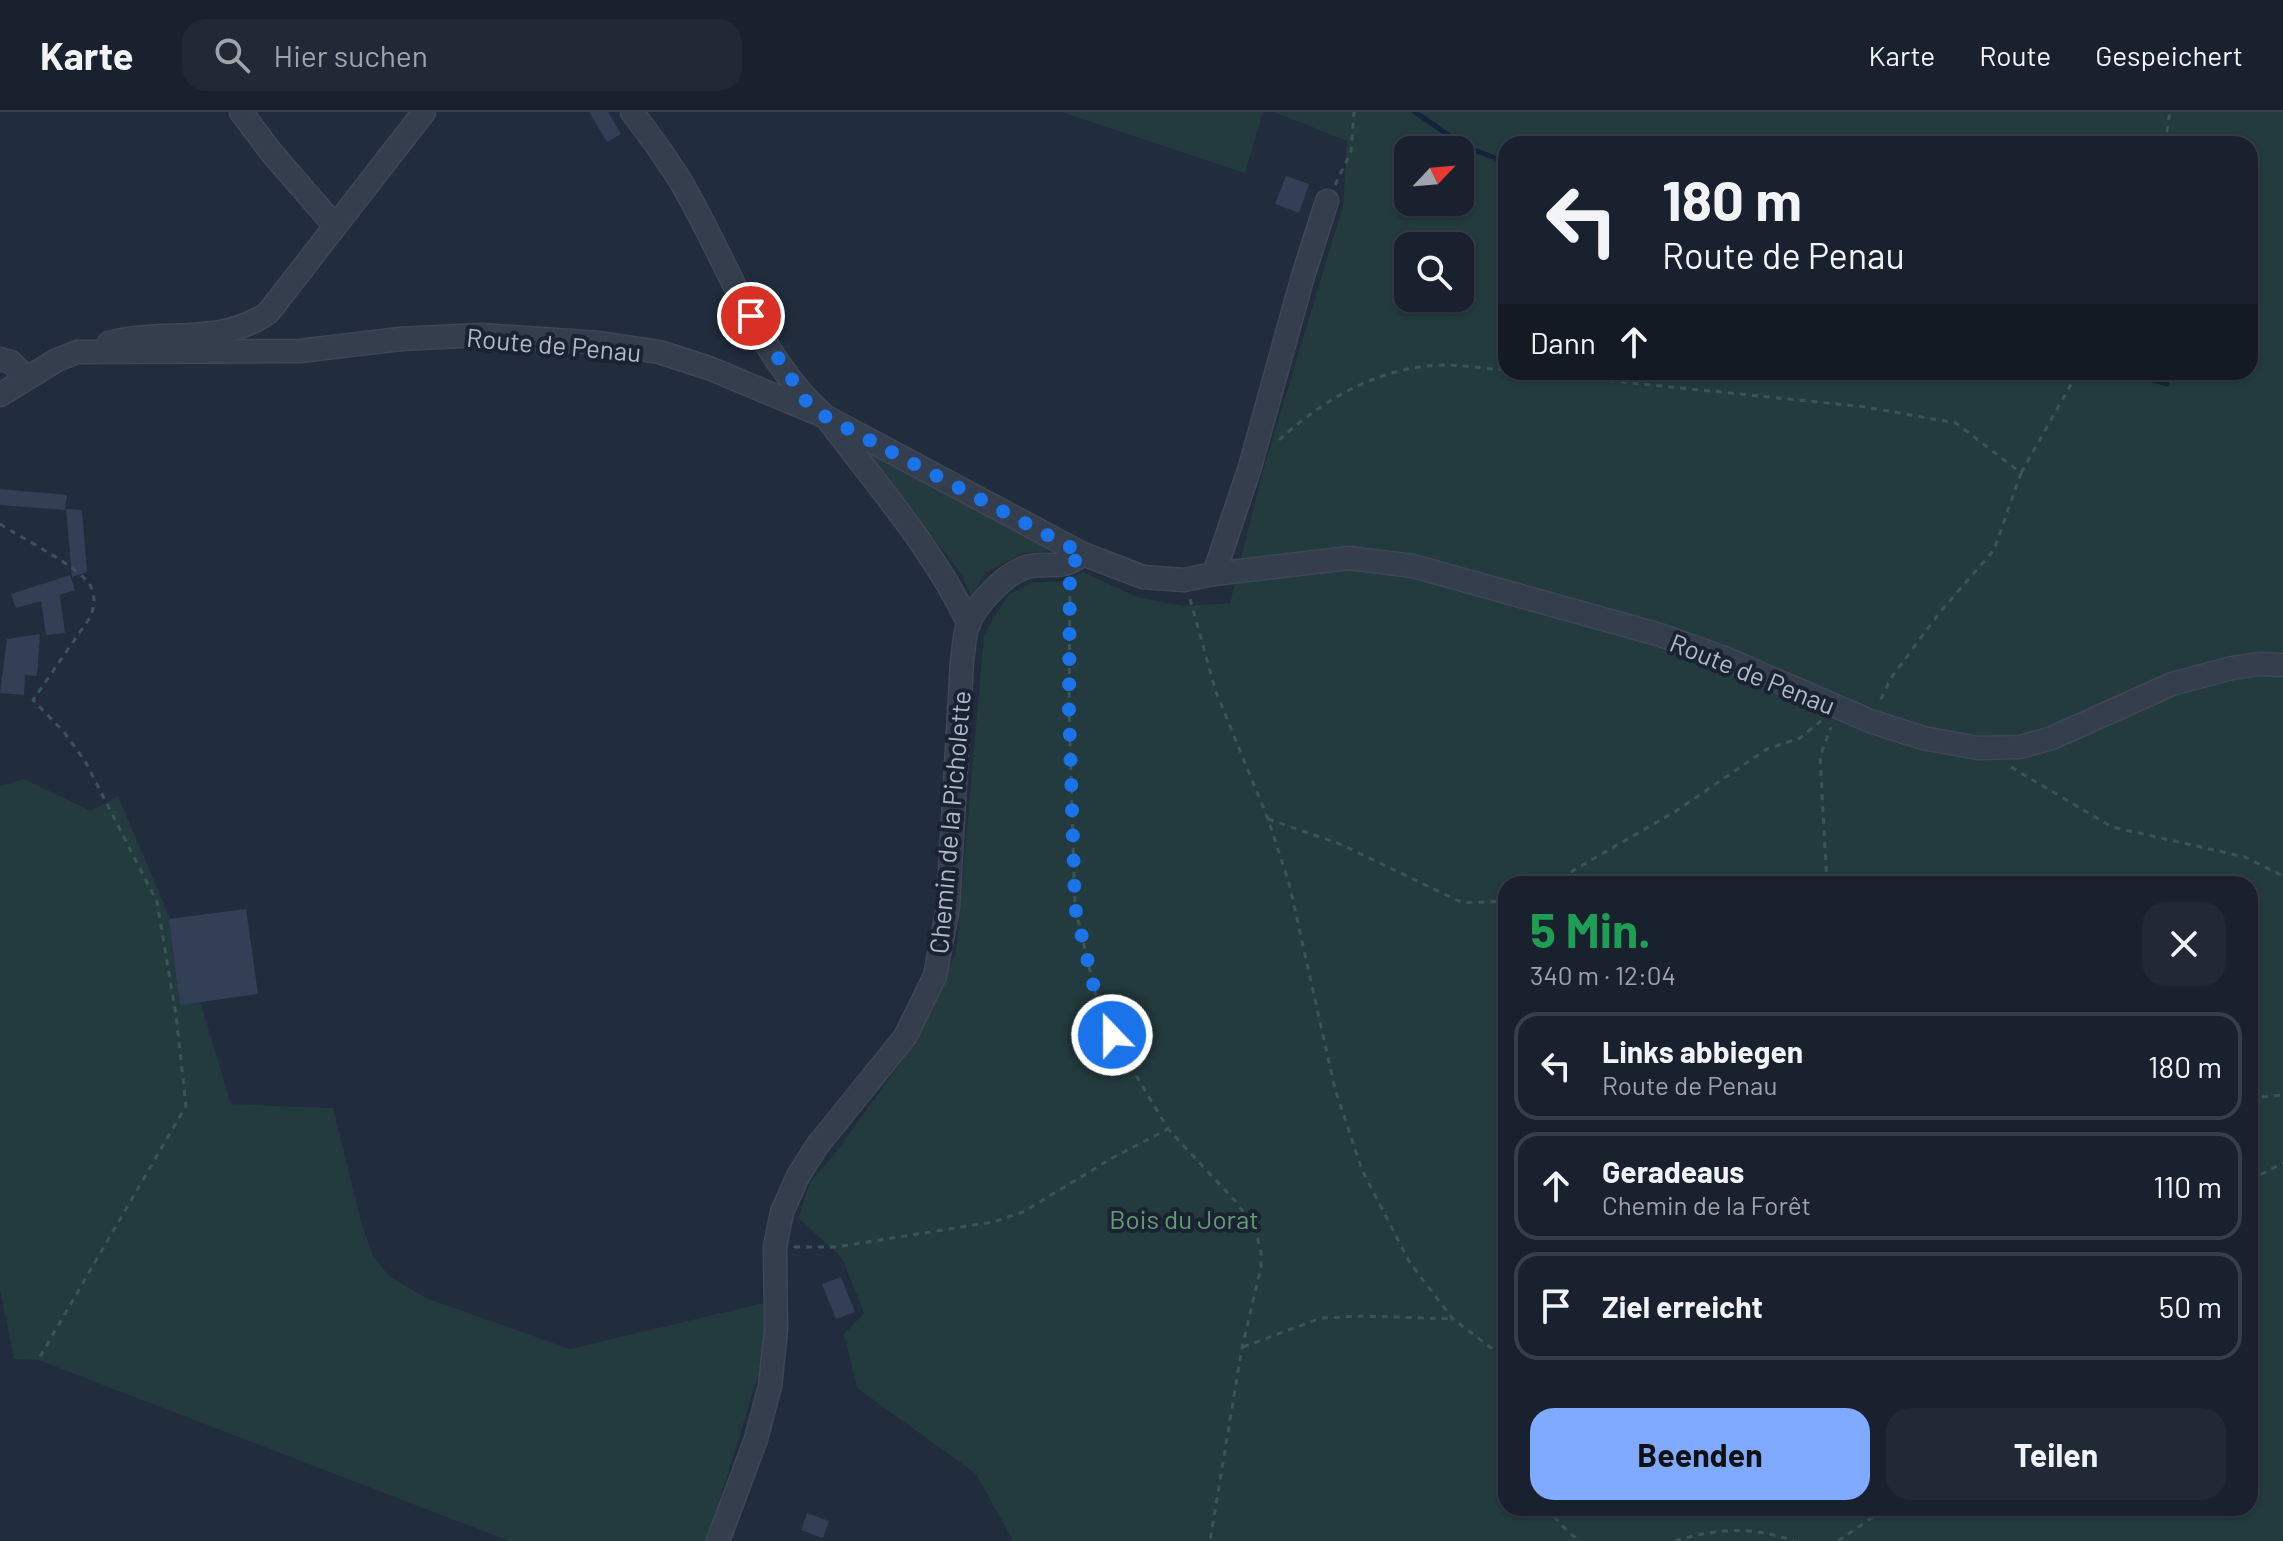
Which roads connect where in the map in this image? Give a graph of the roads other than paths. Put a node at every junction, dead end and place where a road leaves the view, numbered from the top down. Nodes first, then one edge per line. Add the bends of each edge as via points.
1 (241, 112) edge
2 (424, 112) edge
3 (632, 112) edge
4 (1327, 201) road end
5 (335, 226) junction
6 (77, 352) junction
7 (0, 359) edge
8 (27, 378) junction
9 (0, 395) edge
10 (826, 417) junction
11 (1077, 559) junction
12 (1214, 574) junction
13 (969, 624) junction
14 (2283, 665) edge
15 (718, 1541) edge

1 - 5 street
2 - 5 street
3 - 10 street via 678,177 764,338 806,401
4 - 12 street
5 - 6 street via 278,302 243,328 130,338
6 - 8 street, Route de Penau
6 - 10 street, Route de Penau via 300,351 481,335 600,343 659,352 709,368
7 - 8 street
8 - 9 street, Route de Penau
10 - 11 street, Route de Penau
10 - 13 street via 927,551
11 - 12 street, Route de Penau via 1143,577 1184,580
11 - 13 street via 1011,573
12 - 14 street, Route de Penau via 1349,558 1413,566 1657,634 1870,721 1978,748 2020,747 2052,738 2172,684 2260,664
13 - 15 street, Chemin de la Picholette via 962,661 948,907 935,976 905,1037 817,1146 782,1212 775,1247 770,1386

